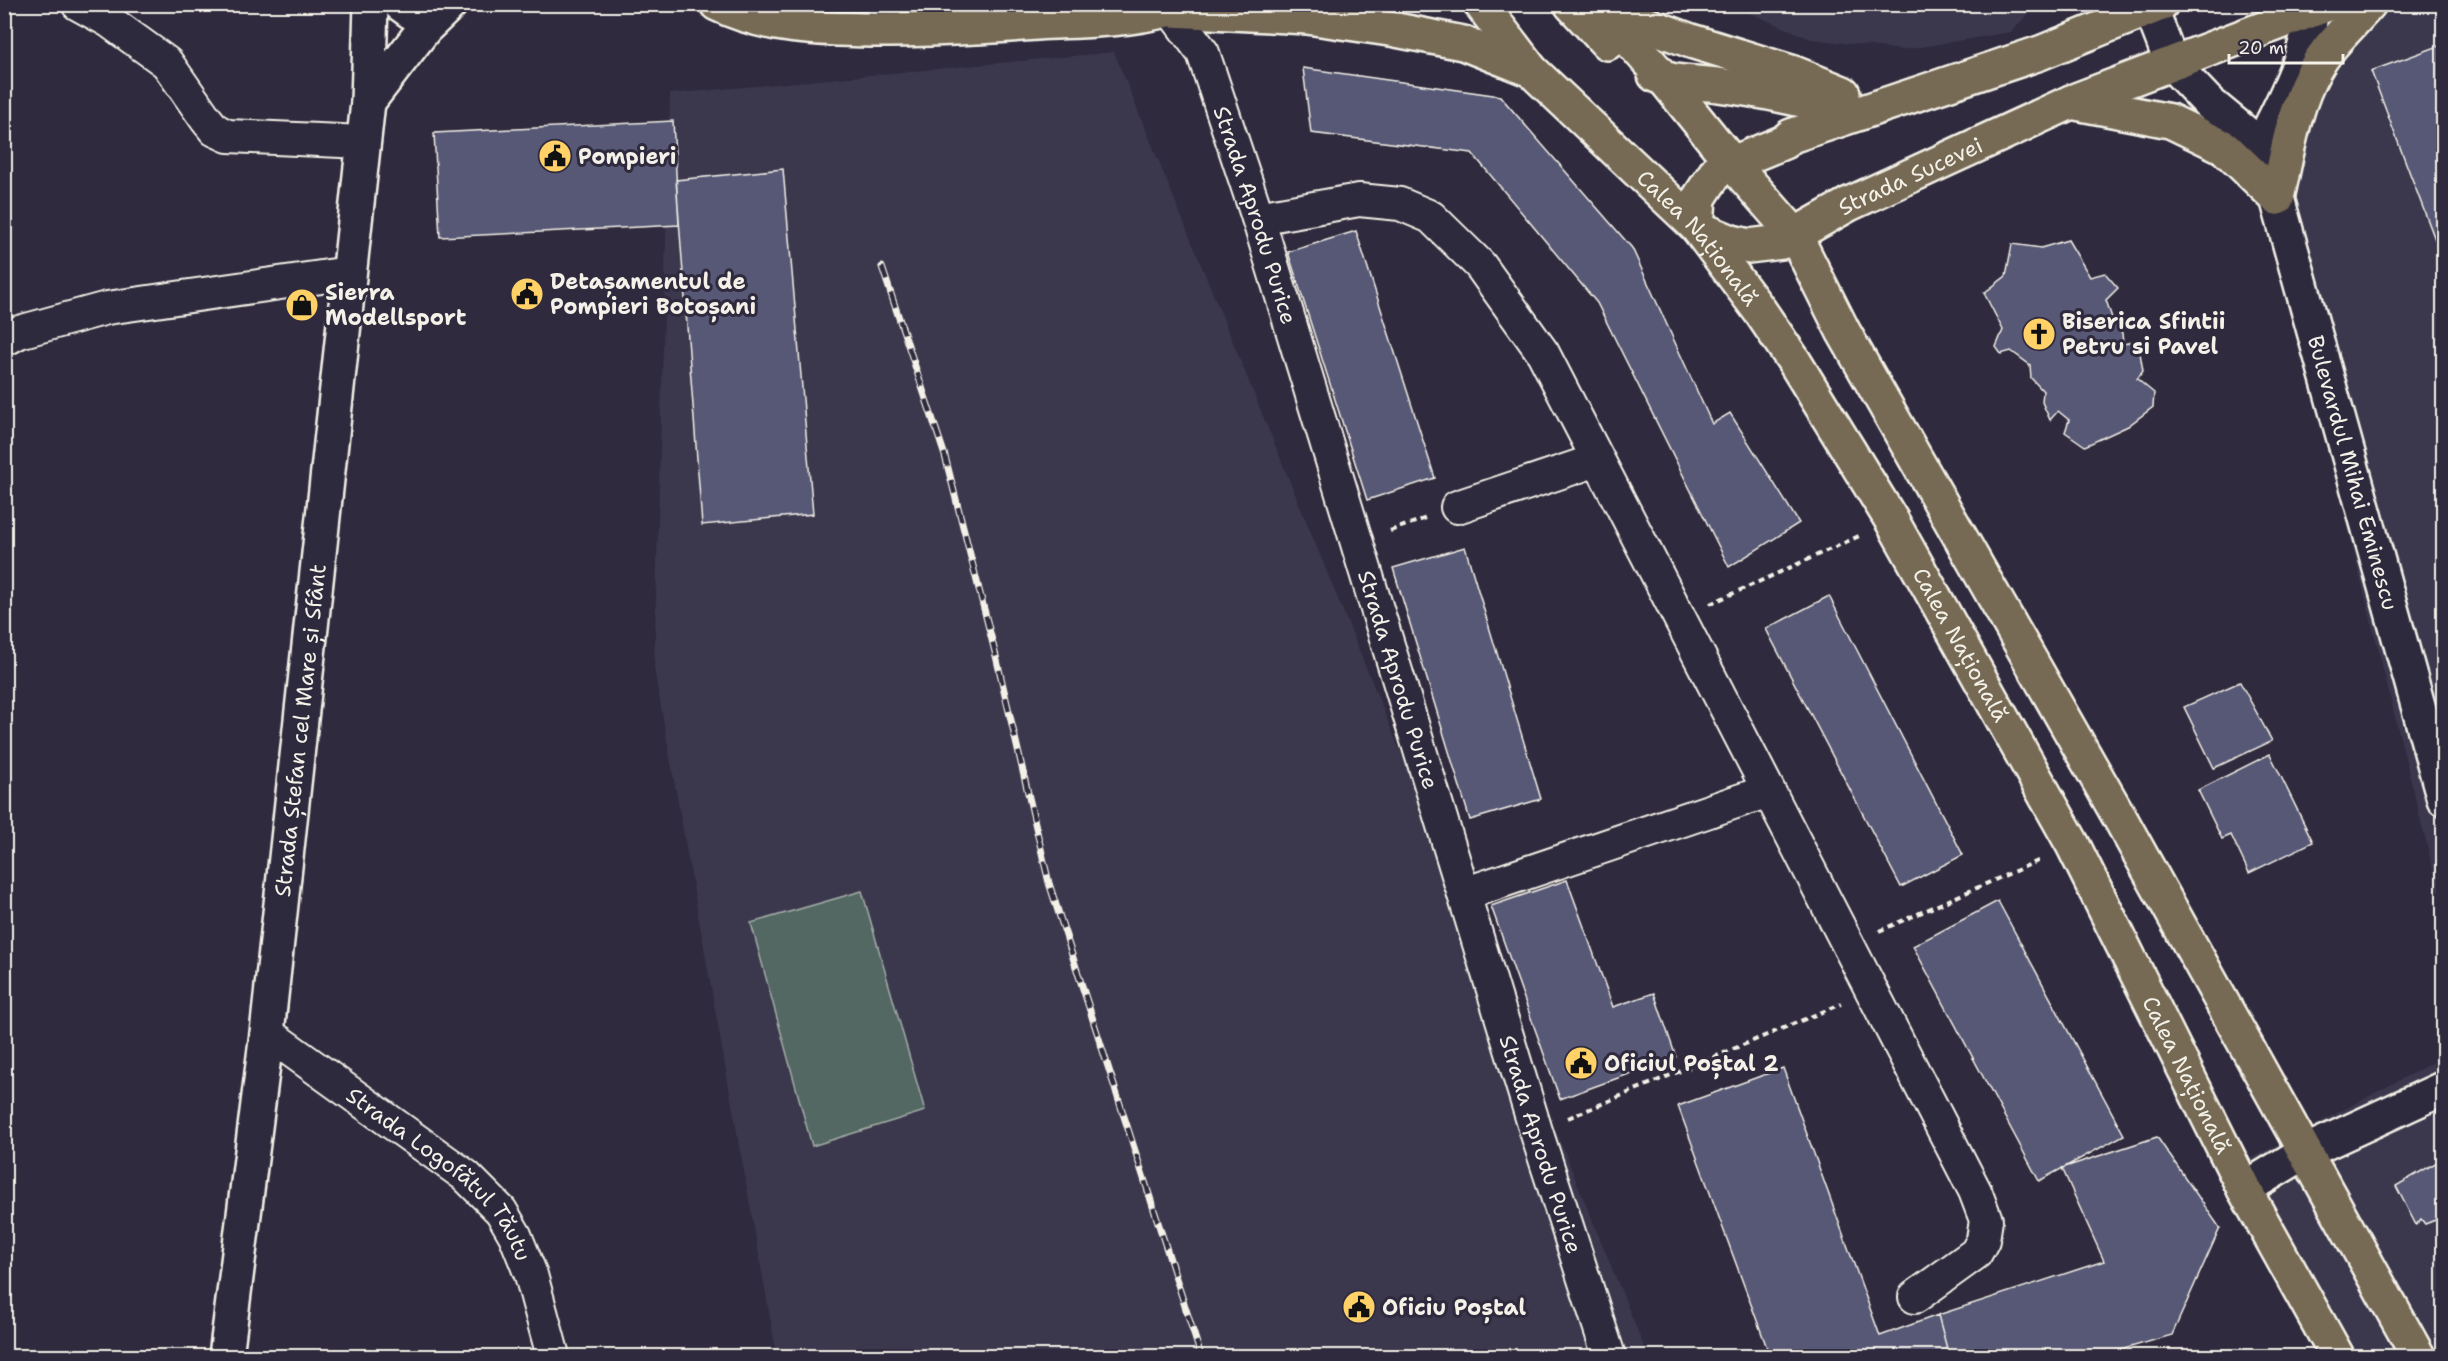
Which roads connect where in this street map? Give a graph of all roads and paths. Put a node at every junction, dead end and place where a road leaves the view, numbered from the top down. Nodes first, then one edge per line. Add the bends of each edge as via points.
1 (78, 4) edge
2 (371, 4) edge
3 (400, 4) edge
4 (717, 4) edge
5 (1481, 4) edge
6 (2093, 4) edge
7 (2369, 4) edge
8 (1590, 5) edge
9 (1179, 6) edge
10 (2153, 6) edge
11 (2316, 6) edge
12 (442, 11) edge
13 (884, 17) edge
14 (2040, 53) junction
15 (2172, 64) junction
16 (1531, 70) junction
17 (1665, 80) junction
18 (368, 102) junction
19 (2071, 102) junction
20 (1868, 110) junction
21 (363, 142) junction
22 (2261, 146) junction
23 (1731, 162) junction
24 (2277, 198) junction
25 (1258, 218) junction
26 (1697, 227) junction
27 (1795, 235) junction
28 (349, 273) junction
29 (4, 340) edge
30 (1597, 460) junction
31 (1457, 507) joint
32 (1892, 521) junction
33 (1356, 544) junction
34 (1680, 618) junction
35 (1768, 791) junction
36 (2444, 799) edge
37 (2073, 845) junction
38 (1464, 894) junction
39 (1848, 944) junction
40 (1872, 991) junction
41 (267, 1033) junction
42 (2444, 1088) edge
43 (1536, 1131) junction
44 (2305, 1152) junction
45 (2244, 1189) junction
46 (1915, 1297) dead end
47 (226, 1356) edge
48 (553, 1356) edge
49 (1609, 1356) edge
50 (2337, 1356) edge
51 (2418, 1356) edge

1 - 21 street via 167,63 215,130 228,136
2 - 18 main road, Strada Ștefan cel Mare și Sfânt
3 - 12 main road via 411,12
4 - 13 main road via 772,23 826,29
5 - 16 main road, Calea Națională
6 - 14 main road via 2080,23
7 - 24 main road via 2315,68 2294,123
8 - 17 main road
8 - 20 main road via 1794,73
9 - 13 main road via 1092,20 939,29
9 - 16 main road via 1307,17 1396,30 1463,43
9 - 25 street, Strada Aprodu Purice via 1203,53
10 - 14 main road
10 - 15 main road
11 - 15 main road, Strada Sucevei
11 - 22 main road via 2290,85
12 - 18 main road
14 - 20 main road
15 - 19 main road, Strada Sucevei
15 - 22 main road via 2209,104
16 - 26 main road, Calea Națională
17 - 20 main road
17 - 23 main road
18 - 21 main road, Strada Ștefan cel Mare și Sfânt
19 - 24 main road via 2170,121 2224,147
19 - 27 main road, Strada Sucevei via 1849,204
20 - 23 main road via 1791,136
21 - 28 main road, Strada Ștefan cel Mare și Sfânt
22 - 24 main road, Bulevardul Mihai Eminescu
23 - 26 main road via 1718,169 1699,198
23 - 27 main road
24 - 36 main road, Bulevardul Mihai Eminescu
25 - 30 street via 1359,200 1400,204 1431,217 1480,265 1543,353
25 - 33 street, Strada Aprodu Purice
26 - 27 main road, Strada Sucevei via 1749,246 1782,242
26 - 32 main road, Calea Națională via 1794,361
27 - 44 main road via 1844,331
28 - 29 street via 107,308 19,332
28 - 41 main road, Strada Ștefan cel Mare și Sfânt
30 - 31 street
30 - 34 street
31 - 33 path
32 - 34 path
32 - 37 main road, Calea Națională
33 - 38 street, Strada Aprodu Purice
34 - 35 street
35 - 38 street
35 - 39 street
37 - 39 path
37 - 45 main road, Calea Națională
38 - 43 street, Strada Aprodu Purice
39 - 40 street
40 - 43 path
40 - 46 street via 1975,1191 1986,1220 1976,1253
41 - 47 main road, Strada Ștefan cel Mare și Sfânt
41 - 48 street, Strada Logofătul Tăutu via 466,1176 501,1210 531,1275
42 - 44 main road
43 - 49 street, Strada Aprodu Purice
44 - 45 main road
44 - 51 main road
45 - 50 main road, Calea Națională

